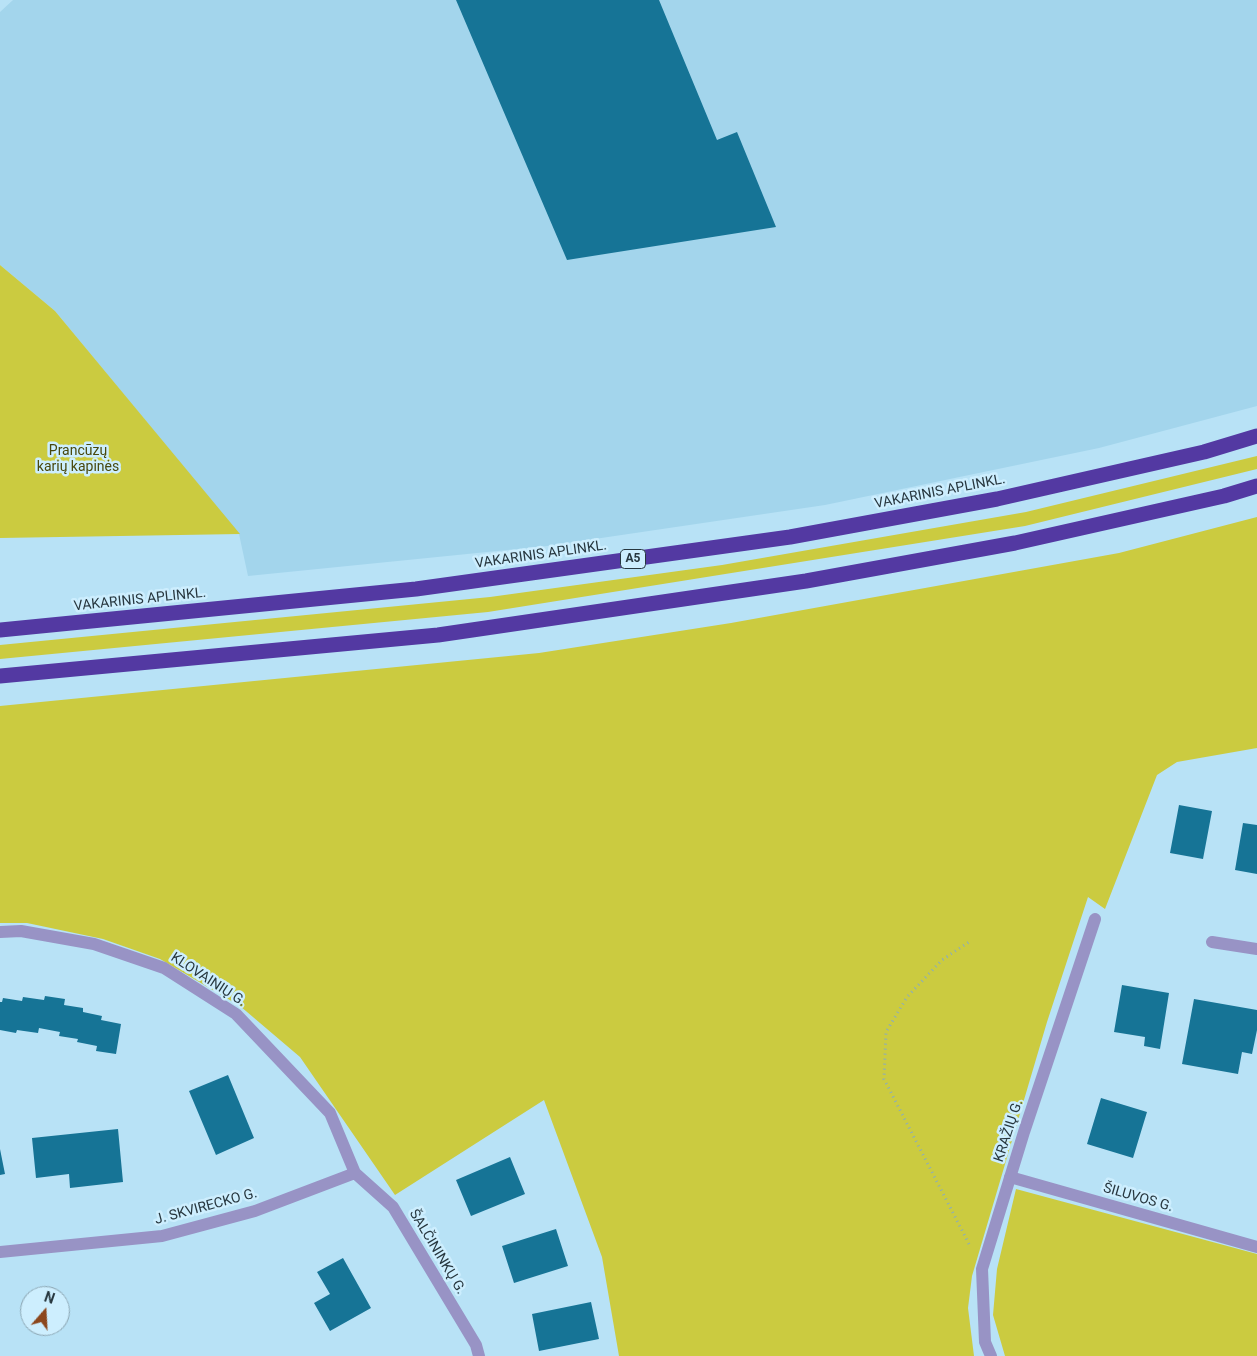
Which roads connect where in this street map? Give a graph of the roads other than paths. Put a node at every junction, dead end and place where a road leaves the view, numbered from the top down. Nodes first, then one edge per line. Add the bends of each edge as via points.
1 (1257, 436) edge
2 (1257, 486) edge
3 (0, 630) edge
4 (0, 676) edge
5 (1095, 919) dead end
6 (0, 932) edge
7 (1212, 942) dead end
8 (1257, 949) edge
9 (355, 1173) junction
10 (1010, 1177) junction
11 (1257, 1247) edge
12 (0, 1252) edge
13 (479, 1356) edge
14 (991, 1356) edge

1 - 3 highway, VAKARINIS APLINKL. / A5 via 1204,452 997,499 790,538 416,589
2 - 4 highway via 1015,544 796,582 438,635
5 - 10 street, KRAŽIŲ G.
6 - 9 street, KLOVAINIŲ G. via 21,930 94,944 147,962 164,968 236,1014 330,1113
7 - 8 street
9 - 12 street, J. SKVIRECKO G. via 255,1211 162,1236
9 - 13 street, ŠALČININKŲ G. via 393,1208
10 - 11 street, ŠILUVOS G.
10 - 14 street, KRAŽIŲ G. via 982,1269 985,1342

